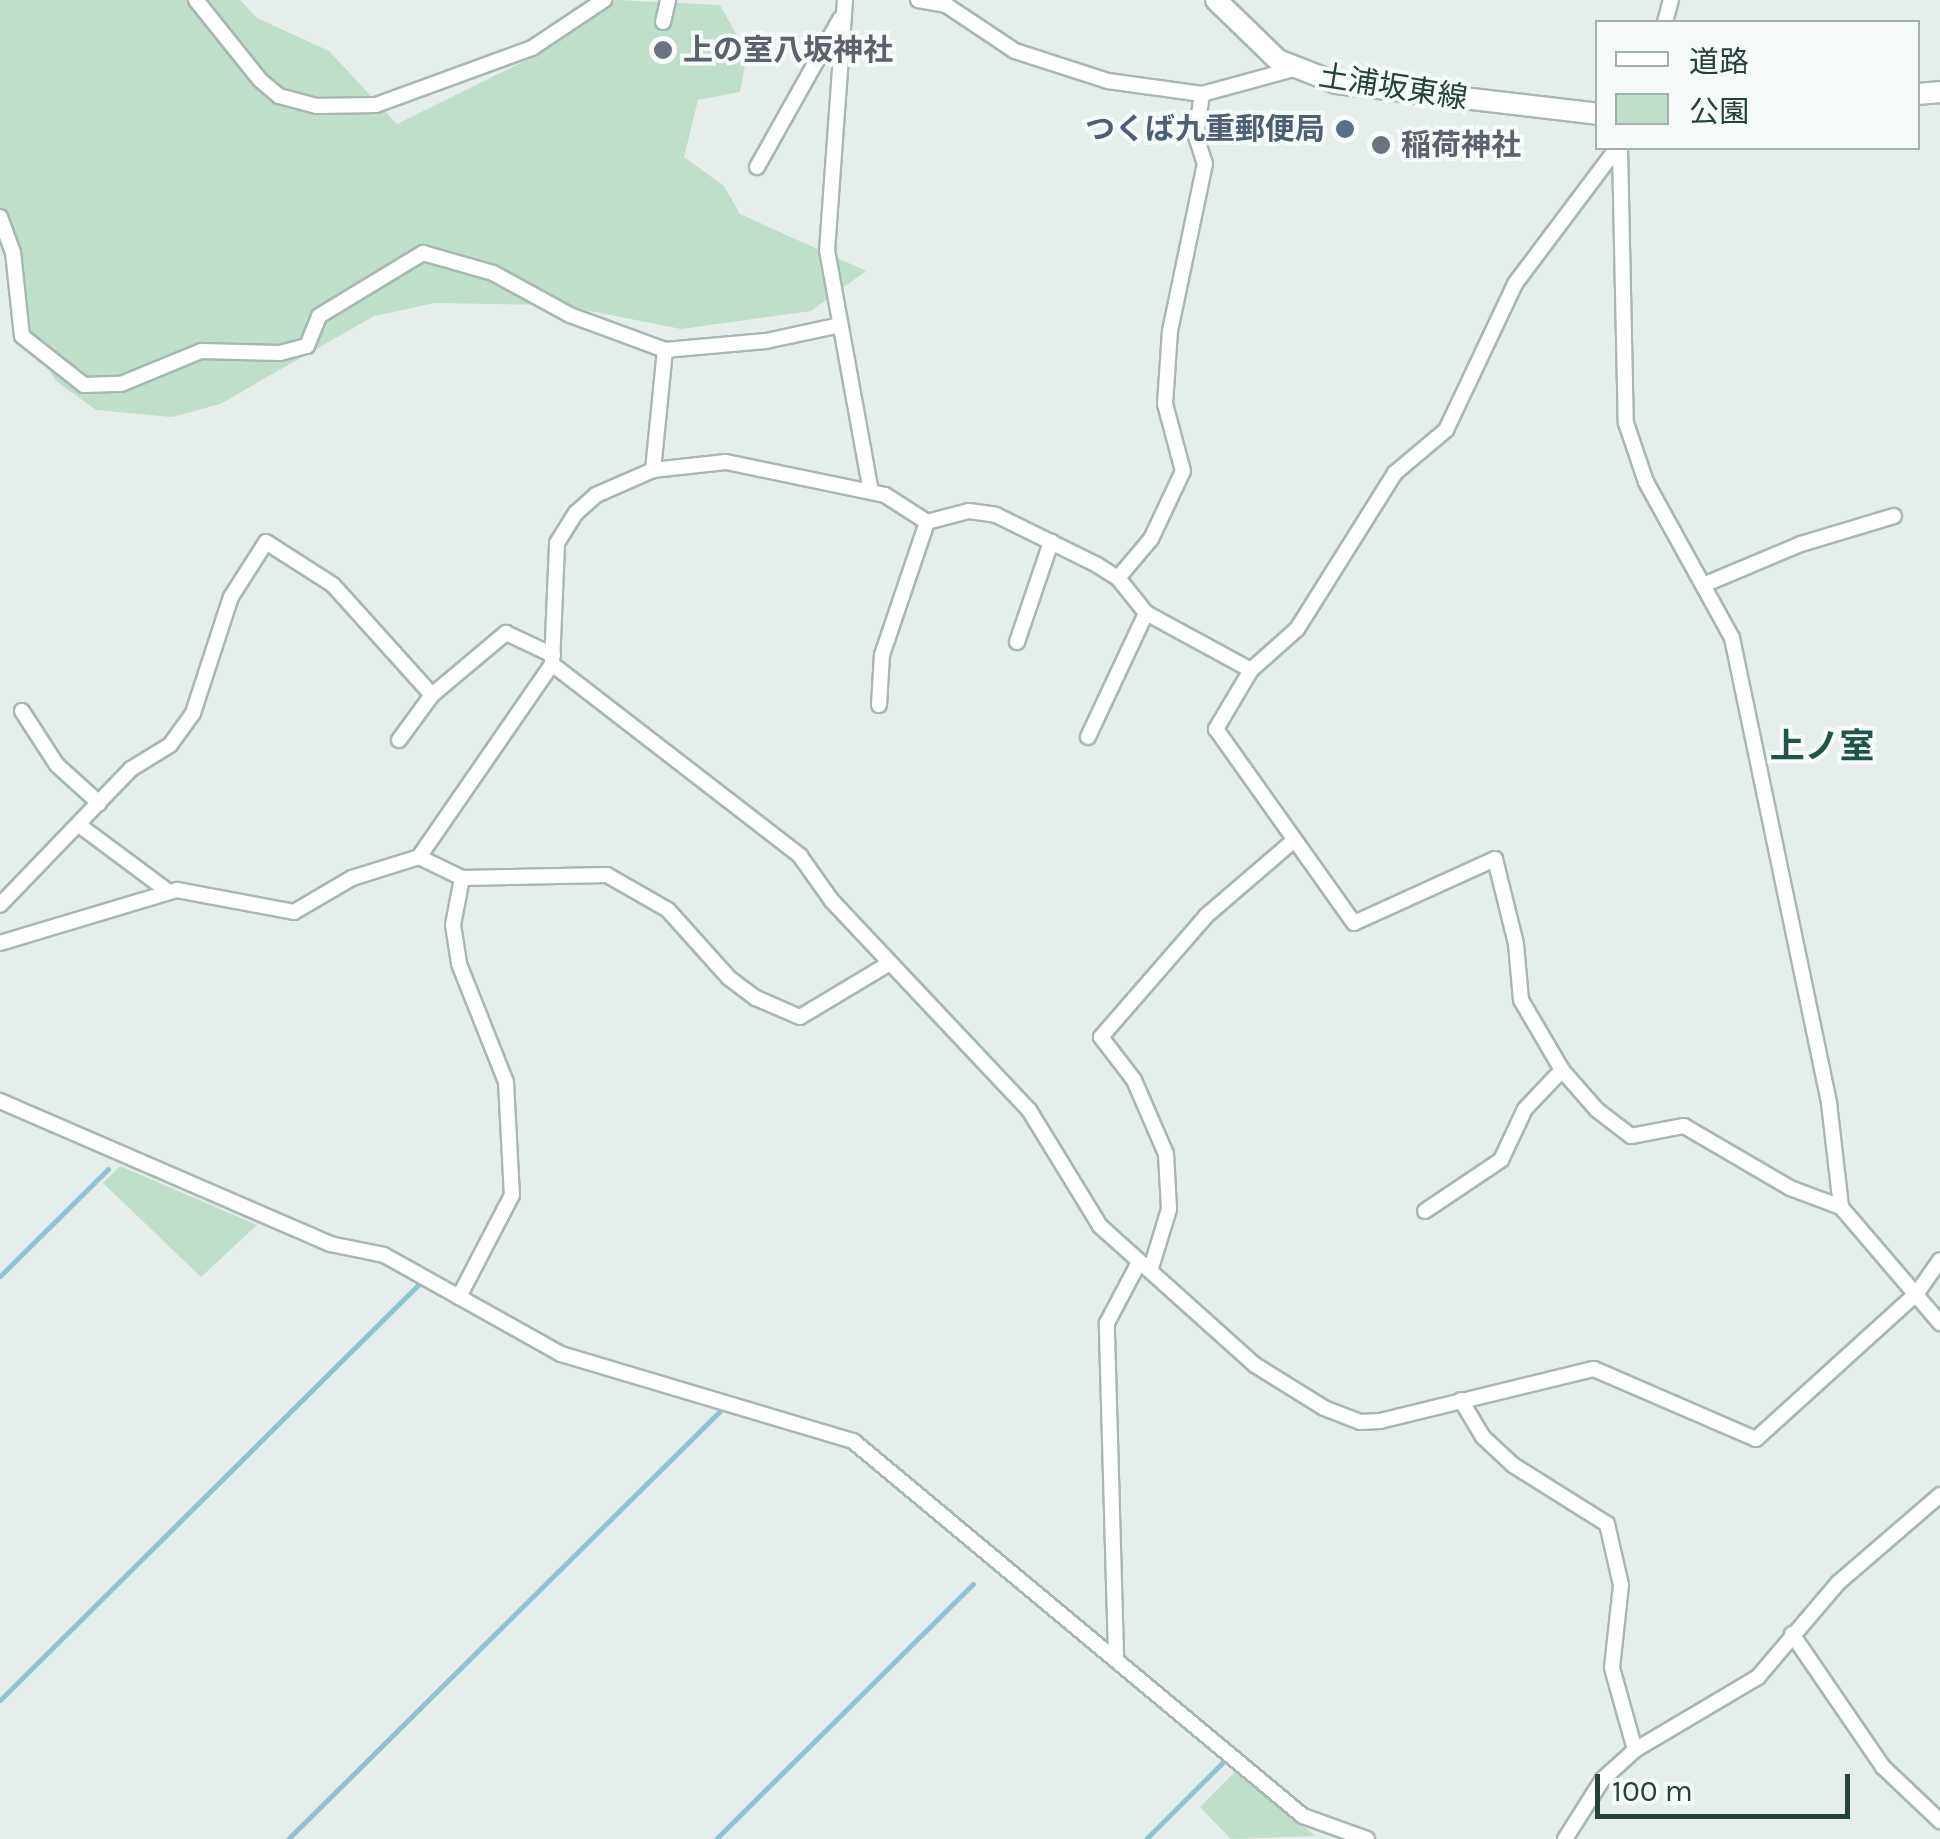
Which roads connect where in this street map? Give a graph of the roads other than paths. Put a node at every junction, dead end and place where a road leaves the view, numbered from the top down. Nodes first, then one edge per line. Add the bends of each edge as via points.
1 (196, 0) edge
2 (604, 0) edge
3 (668, 0) edge
4 (918, 0) edge
5 (1216, 0) edge
6 (844, 7) edge
7 (663, 22) dead end
8 (1294, 69) junction
9 (1202, 94) junction
10 (1595, 114) edge
11 (1617, 150) edge
12 (1619, 150) edge
13 (757, 167) dead end
14 (0, 217) edge
15 (836, 326) junction
16 (665, 350) junction
17 (652, 470) junction
18 (871, 492) junction
19 (1894, 516) dead end
20 (927, 522) junction
21 (1051, 542) junction
22 (1118, 578) junction
23 (1708, 583) junction
24 (1146, 613) junction
25 (1018, 642) dead end
26 (552, 659) junction
27 (1252, 670) junction
28 (432, 696) junction
29 (879, 705) dead end
30 (22, 711) dead end
31 (1088, 736) dead end
32 (399, 740) dead end
33 (99, 803) junction
34 (79, 825) junction
35 (1292, 842) junction
36 (419, 857) junction
37 (462, 878) junction
38 (169, 892) junction
39 (0, 905) edge
40 (0, 944) edge
41 (890, 963) junction
42 (1562, 1070) junction
43 (0, 1101) edge
44 (1841, 1207) junction
45 (1424, 1211) dead end
46 (1940, 1260) edge
47 (1145, 1265) junction
48 (1917, 1292) junction
49 (459, 1298) junction
50 (1940, 1323) edge
51 (1461, 1400) junction
52 (1940, 1496) edge
53 (1792, 1634) junction
54 (1116, 1656) junction
55 (1636, 1750) junction
56 (1940, 1821) edge
57 (1367, 1839) edge
58 (1565, 1839) edge

1 - 2 street via 260,80 280,96 316,106 376,105 532,48
3 - 7 street
4 - 9 street via 946,5 1015,51 1051,65
5 - 8 main road, 土浦坂東線 via 1258,46
6 - 13 street
6 - 15 street via 827,250
8 - 9 street
8 - 10 main road, 土浦坂東線 via 1369,88
9 - 22 street via 1196,136 1206,164 1170,332 1165,404 1183,471 1151,539
11 - 27 street via 1515,284 1446,430 1395,473 1297,629
12 - 23 street via 1626,423 1646,482
14 - 16 street via 13,252 22,336 84,385 121,384 201,351 280,353 307,346 319,316 423,253 493,274 570,315
15 - 16 street via 766,342
15 - 18 street via 872,472
16 - 17 street
17 - 18 street via 726,462
17 - 26 street via 596,495 576,512 557,544
18 - 20 street
19 - 23 street via 1801,544
20 - 21 street via 968,511 996,515
20 - 29 street via 887,638
21 - 22 street
21 - 25 street
22 - 24 street
23 - 44 street via 1732,638 1829,1104
24 - 27 street
24 - 31 street
26 - 28 street via 506,633
26 - 36 street
26 - 41 street via 800,856
27 - 35 street via 1216,729
28 - 32 street
28 - 33 street via 333,585 266,542 230,597 192,713 170,745 131,769
30 - 33 street via 57,765
33 - 34 street
34 - 38 street
34 - 39 street
35 - 42 street via 1354,923 1495,859 1516,944 1521,1000
35 - 47 street via 1206,916 1100,1036 1134,1080 1166,1154 1170,1208
36 - 37 street
36 - 38 street via 352,878 294,912
37 - 41 street via 606,875 668,910 756,998 800,1017
37 - 49 street via 453,924 459,964 506,1082 513,1163 512,1195 497,1234
38 - 40 street
41 - 47 street via 1029,1110 1100,1226
42 - 44 street via 1631,1136 1684,1126 1790,1188
42 - 45 street via 1525,1109 1501,1160
43 - 49 street via 330,1244 384,1255
44 - 48 street
46 - 48 street
47 - 51 street via 1255,1366 1324,1408 1360,1422
47 - 54 street via 1106,1323
48 - 50 street
48 - 51 street via 1756,1439 1594,1369
49 - 54 street via 561,1354 854,1441
51 - 55 street via 1483,1437 1513,1466 1607,1524 1620,1585 1612,1668
52 - 53 street via 1838,1583
53 - 55 street via 1758,1678
53 - 56 street via 1882,1768
54 - 57 street via 1303,1816
55 - 58 street via 1604,1779

